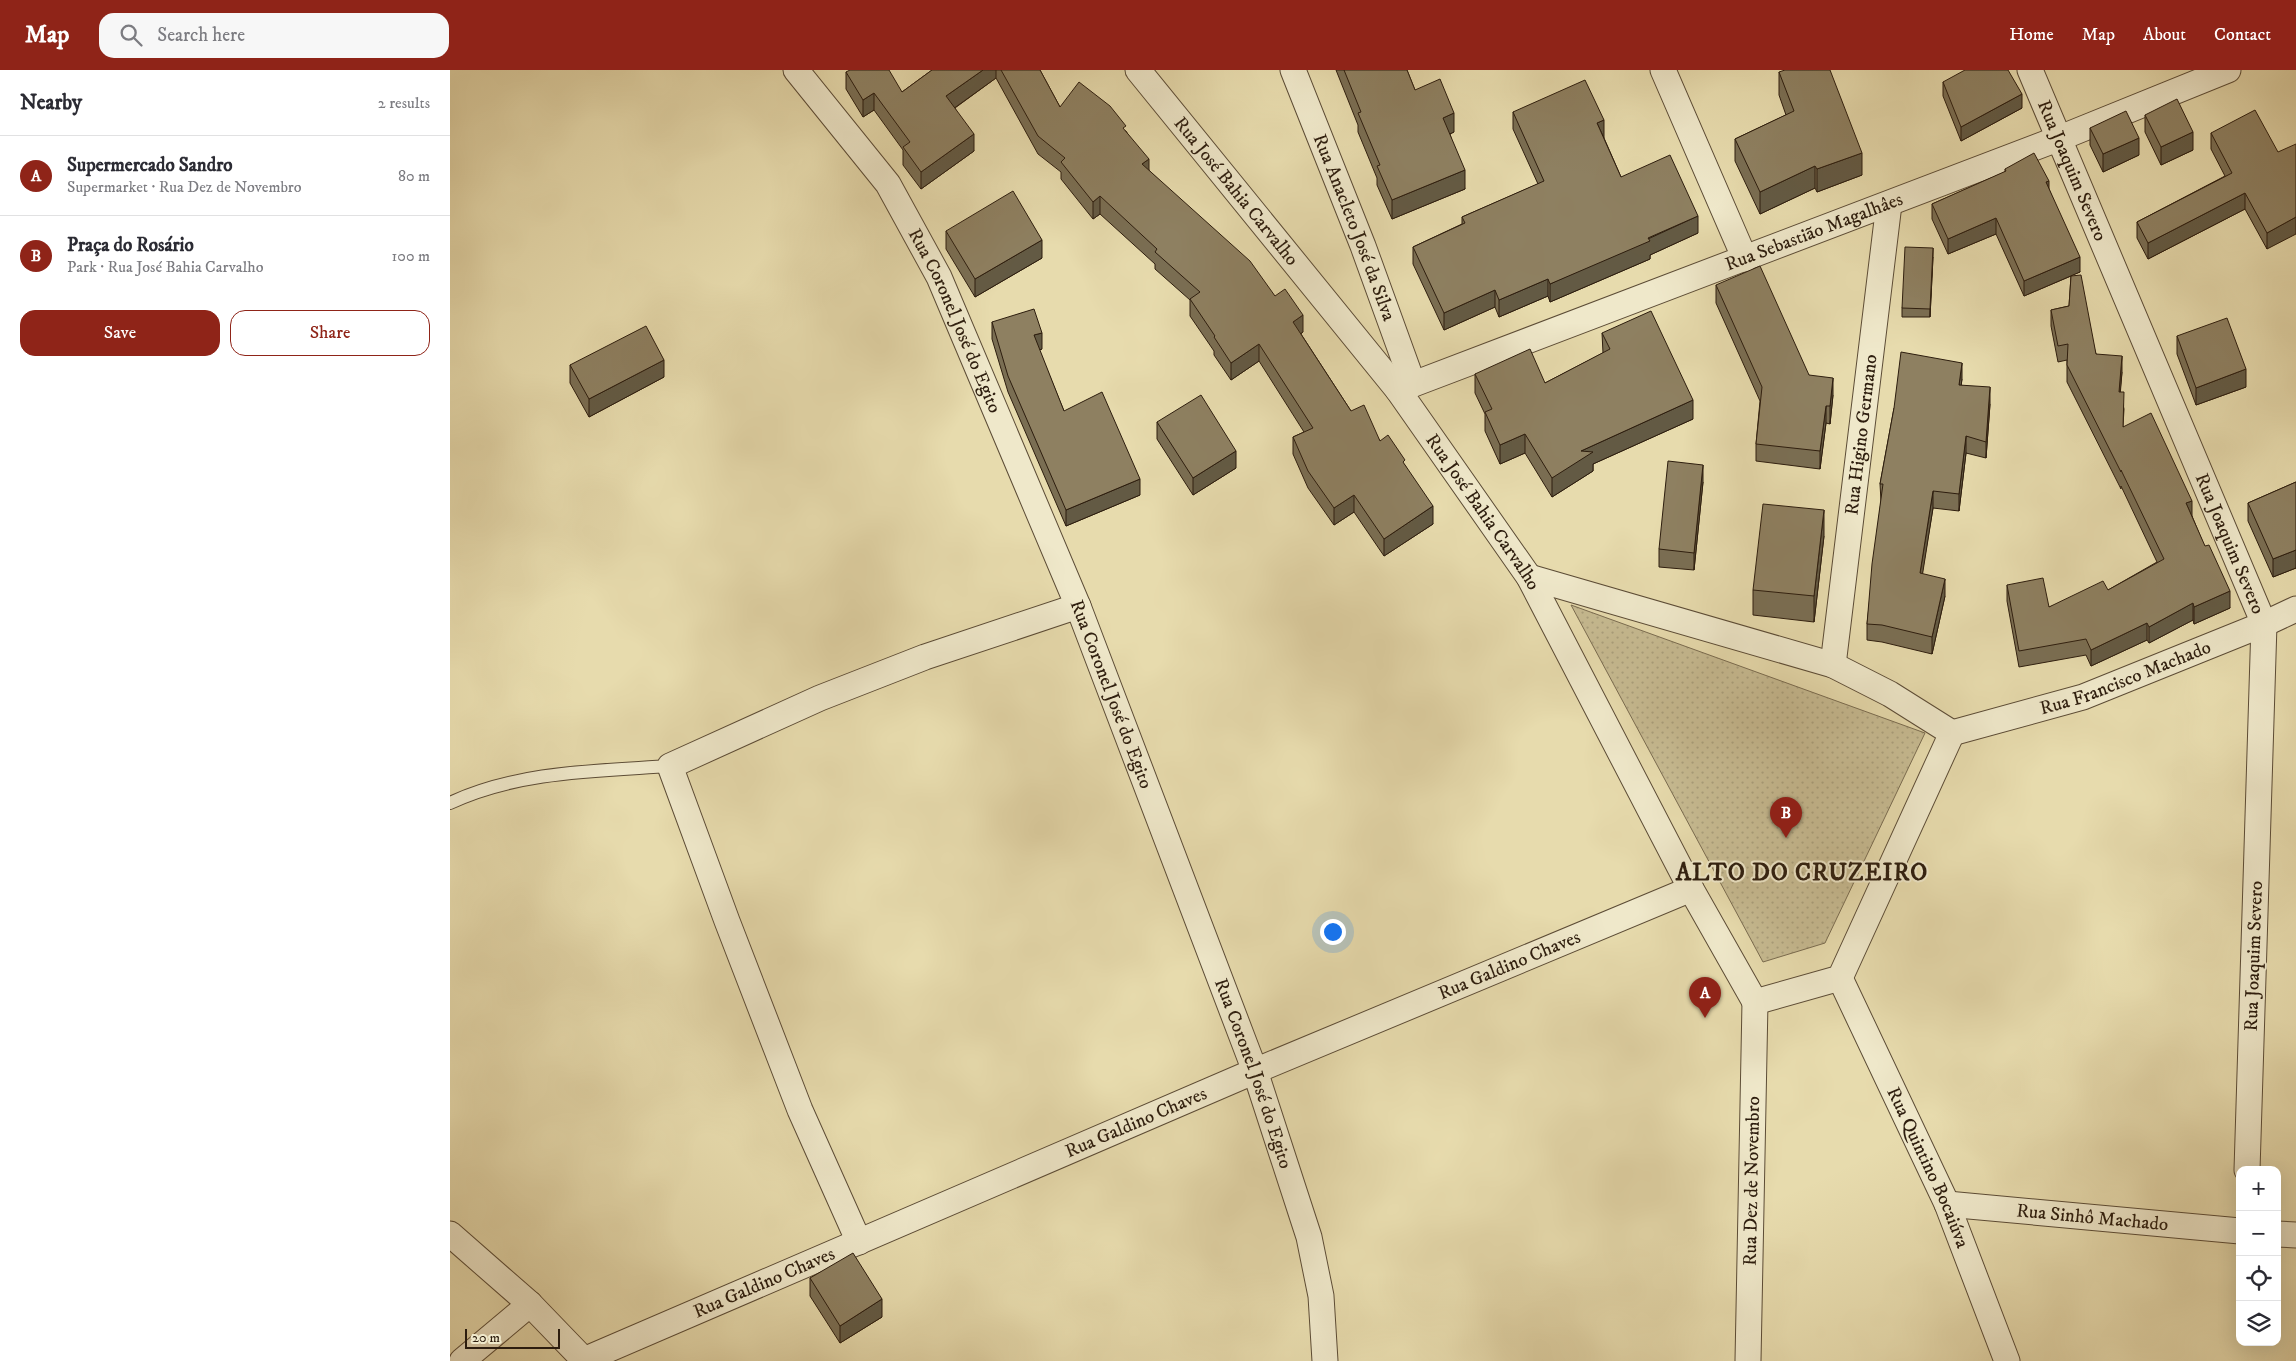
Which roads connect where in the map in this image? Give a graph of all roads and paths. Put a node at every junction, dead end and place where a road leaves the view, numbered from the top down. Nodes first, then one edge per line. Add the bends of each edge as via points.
1 (796, 70) edge
2 (1138, 70) edge
3 (1293, 70) edge
4 (1663, 70) edge
5 (2030, 70) edge
6 (2228, 70) edge
7 (2060, 138) junction
8 (1889, 204) junction
9 (1744, 258) junction
10 (1406, 387) junction
11 (1529, 577) junction
12 (1078, 606) junction
13 (2296, 609) edge
14 (2278, 623) edge
15 (1833, 665) junction
16 (1952, 734) junction
17 (670, 766) junction
18 (450, 803) edge
19 (1691, 889) junction
20 (1840, 978) junction
21 (1755, 1002) junction
22 (1255, 1071) junction
23 (2247, 1166) edge
24 (1947, 1204) junction
25 (2236, 1231) edge
26 (450, 1234) edge
27 (2281, 1234) edge
28 (2296, 1235) edge
29 (859, 1242) junction
30 (530, 1304) junction
31 (585, 1360) edge
32 (462, 1361) edge
33 (1325, 1361) edge
34 (1748, 1361) edge
35 (2007, 1361) edge

1 - 12 street, Rua Coronel José do Egito via 888,184 939,277
2 - 10 street, Rua José Bahia Carvalho
3 - 10 street, Rua Anacleto José da Silva via 1363,246
4 - 9 street
5 - 7 street, Rua Joaquim Severo
6 - 7 street, Rua Sebastião Magalhâes
7 - 8 street, Rua Sebastião Magalhâes
7 - 14 street, Rua Joaquim Severo
8 - 9 street, Rua Sebastião Magalhâes
8 - 15 street, Rua Higino Germano
9 - 10 street, Rua Sebastião Magalhâes
10 - 11 street, Rua José Bahia Carvalho
11 - 15 street
11 - 19 street, Rua José Bahia Carvalho
12 - 17 street via 916,660 820,698
12 - 22 street, Rua Coronel José do Egito
13 - 14 street, Rua Francisco Machado
14 - 16 street, Rua Francisco Machado via 2083,697
14 - 23 street, Rua Joaquim Severo
15 - 16 street via 1890,694
16 - 20 street
17 - 18 lane via 548,774 468,794
17 - 29 street via 800,1110
19 - 21 street, Rua José Bahia Carvalho
19 - 22 street, Rua Galdino Chaves
20 - 21 street
20 - 24 street, Rua Quintino Bocaiúva
21 - 34 street, Rua Dez de Novembro
22 - 29 street, Rua Galdino Chaves
22 - 33 street, Rua Coronel José do Egito via 1309,1237 1321,1296
24 - 25 street, Rua Sinhô Machado
24 - 35 street, Rua Quintino Bocaiúva
26 - 30 street
27 - 28 street
29 - 31 street, Rua Galdino Chaves
30 - 31 street
30 - 32 street

